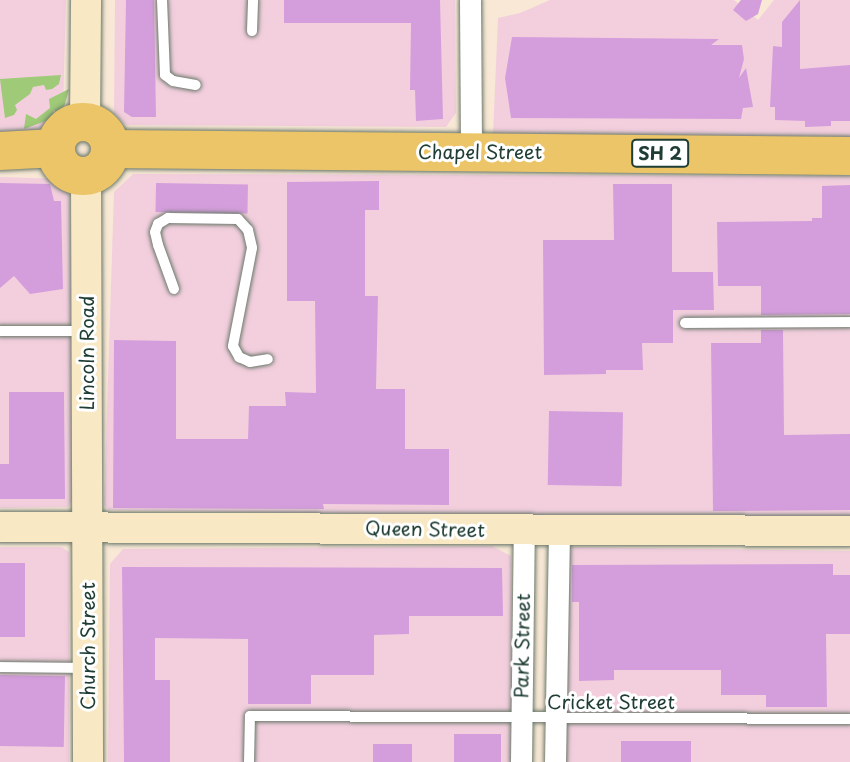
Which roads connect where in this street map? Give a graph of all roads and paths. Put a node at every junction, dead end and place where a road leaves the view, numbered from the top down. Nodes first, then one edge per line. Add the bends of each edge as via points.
1 (86, 0) edge
2 (162, 0) edge
3 (253, 0) edge
4 (470, 0) edge
5 (252, 31) dead end
6 (196, 85) dead end
7 (85, 121) junction
8 (56, 148) junction
9 (0, 151) edge
10 (471, 152) junction
11 (850, 156) edge
12 (98, 163) junction
13 (174, 289) dead end
14 (850, 322) edge
15 (685, 323) dead end
16 (0, 331) edge
17 (87, 331) junction
18 (268, 359) dead end
19 (0, 527) edge
20 (87, 529) junction
21 (524, 530) junction
22 (559, 530) junction
23 (850, 530) edge
24 (0, 667) edge
25 (88, 668) junction
26 (521, 719) junction
27 (555, 719) junction
28 (850, 719) edge
29 (88, 762) edge
30 (249, 762) edge
31 (521, 762) edge
32 (555, 762) edge

1 - 7 street
2 - 6 lane via 165,75
3 - 5 lane
4 - 10 street
7 - 8 highway via 62,131
7 - 12 highway via 104,130
8 - 9 highway
8 - 12 highway via 65,169
10 - 11 highway, Chapel Street / SH 2
10 - 12 highway, Chapel Street / SH 2
12 - 17 street, Lincoln Road
13 - 18 lane via 158,245 158,223 168,218 238,219 248,230 251,248 233,346 239,357 250,362
14 - 15 lane
16 - 17 lane
17 - 20 street, Lincoln Road
19 - 20 street, Queen Street
20 - 21 street, Queen Street
20 - 25 street, Church Street
21 - 22 street, Queen Street
21 - 26 street, Park Street
22 - 23 street, Queen Street
22 - 27 street, Park Street
24 - 25 lane
25 - 29 street, Church Street
26 - 27 lane, Cricket Street
26 - 30 lane, Cricket Street via 250,716
26 - 31 street, Park Street
27 - 28 lane, Cricket Street
27 - 32 street, Park Street

